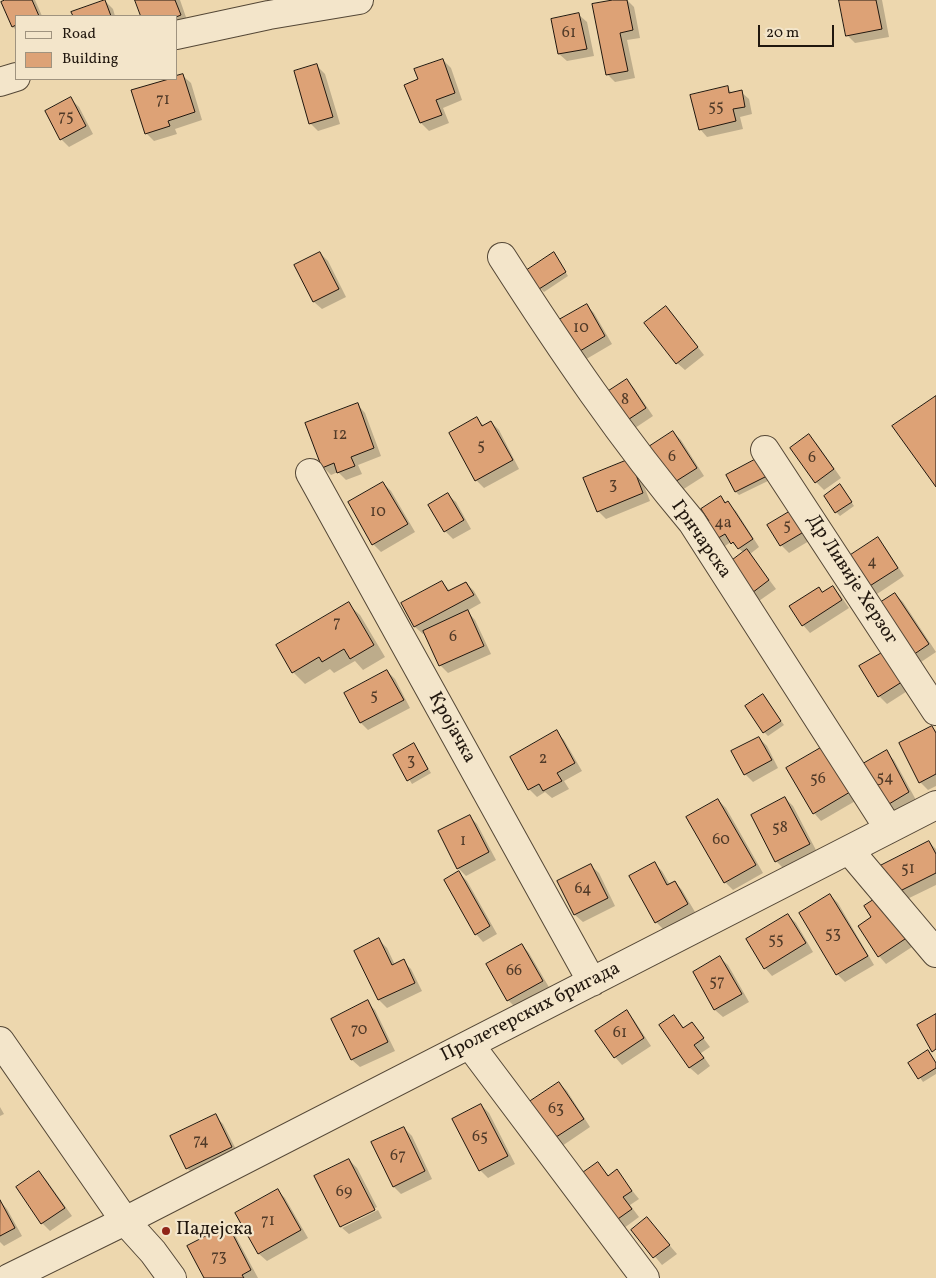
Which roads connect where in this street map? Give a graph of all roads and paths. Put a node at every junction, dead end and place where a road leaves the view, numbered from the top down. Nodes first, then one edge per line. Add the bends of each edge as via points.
1 (355, 0) edge
2 (178, 35) edge
3 (15, 77) edge
4 (0, 82) edge
5 (502, 257) dead end
6 (765, 450) dead end
7 (310, 473) dead end
8 (936, 711) edge
9 (936, 805) edge
10 (890, 829) junction
11 (849, 850) junction
12 (936, 953) edge
13 (592, 982) junction
14 (0, 1041) edge
15 (470, 1044) junction
16 (125, 1221) junction
17 (9, 1278) edge
18 (172, 1278) edge
19 (645, 1278) edge

1 - 2 street
3 - 4 street
5 - 10 street, Грнчарска via 625,439 692,522
6 - 8 street, Др Ливије Херзог
7 - 13 street, Кројачка
9 - 10 street, Пролетерских бригада
10 - 11 street, Пролетерских бригада
11 - 12 street
11 - 13 street, Пролетерских бригада
13 - 15 street, Пролетерских бригада
14 - 16 street
15 - 16 street, Пролетерских бригада
15 - 19 street
16 - 17 street, Пролетерских бригада
16 - 18 street

